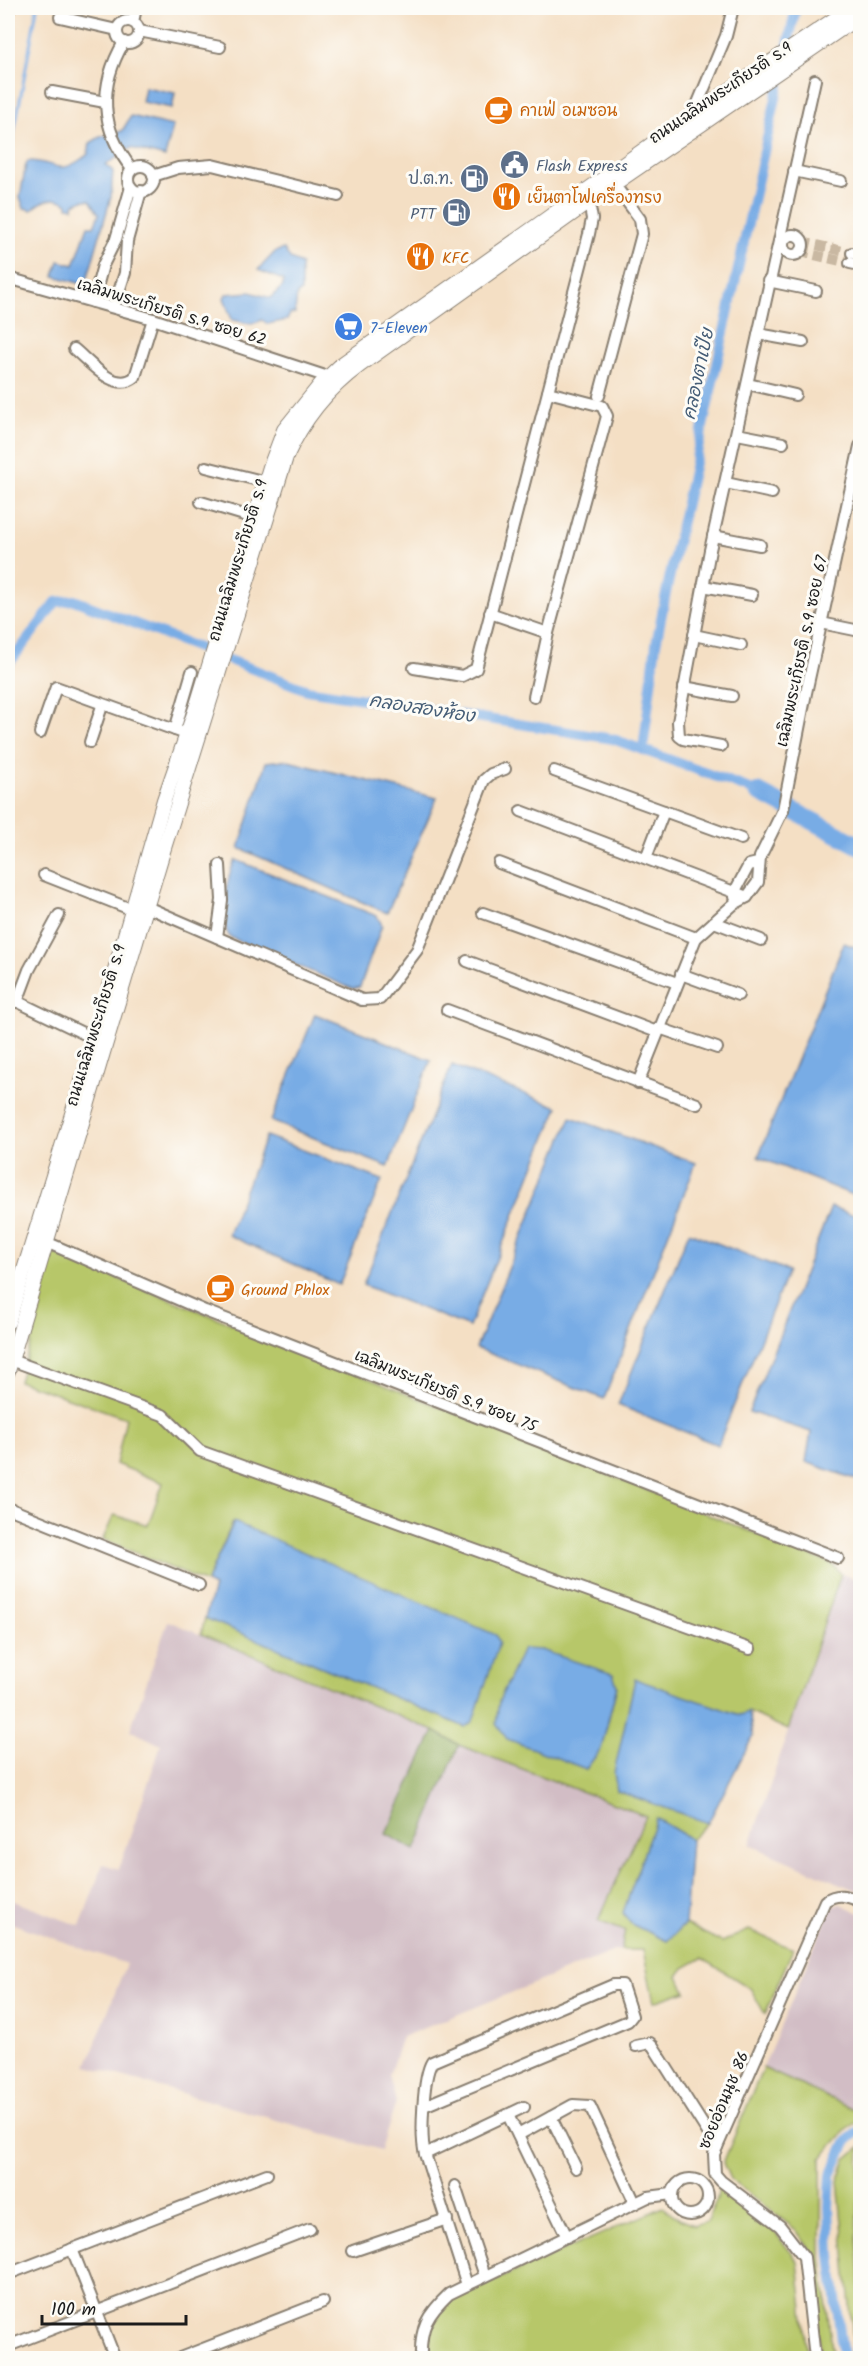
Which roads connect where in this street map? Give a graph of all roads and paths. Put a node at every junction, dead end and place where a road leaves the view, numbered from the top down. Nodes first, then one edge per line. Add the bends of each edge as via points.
1 (9, 8) edge
2 (136, 8) edge
3 (733, 8) edge
4 (851, 8) edge
5 (8, 14) edge
6 (60, 16) dead end
7 (861, 16) edge
8 (136, 27) junction
9 (117, 30) junction
10 (821, 35) junction
11 (124, 42) junction
12 (220, 47) dead end
13 (815, 80) dead end
14 (741, 90) junction
15 (52, 92) dead end
16 (105, 102) junction
17 (693, 115) junction
18 (132, 169) junction
19 (794, 171) junction
20 (153, 176) junction
21 (841, 181) dead end
22 (614, 184) junction
23 (136, 189) junction
24 (338, 196) dead end
25 (589, 202) junction
26 (121, 241) junction
27 (8, 278) edge
28 (768, 281) junction
29 (816, 291) dead end
30 (93, 302) junction
31 (114, 307) junction
32 (153, 319) junction
33 (758, 334) junction
34 (803, 342) dead end
35 (74, 349) dead end
36 (333, 379) junction
37 (748, 384) junction
38 (548, 392) junction
39 (795, 395) dead end
40 (599, 396) dead end
41 (737, 434) junction
42 (783, 443) dead end
43 (861, 446) edge
44 (206, 467) dead end
45 (266, 482) junction
46 (726, 483) junction
47 (772, 493) dead end
48 (201, 502) dead end
49 (254, 518) junction
50 (713, 536) junction
51 (760, 545) dead end
52 (703, 586) junction
53 (752, 595) dead end
54 (236, 597) junction
55 (490, 613) junction
56 (821, 623) junction
57 (861, 631) edge
58 (548, 633) junction
59 (694, 635) junction
60 (741, 645) dead end
61 (414, 668) dead end
62 (192, 672) dead end
63 (684, 687) junction
64 (732, 696) dead end
65 (534, 697) dead end
66 (102, 706) junction
67 (203, 707) junction
68 (180, 732) junction
69 (40, 733) dead end
70 (90, 742) dead end
71 (721, 746) dead end
72 (505, 769) dead end
73 (554, 771) dead end
74 (521, 811) dead end
75 (664, 811) junction
76 (741, 839) dead end
77 (646, 858) junction
78 (759, 860) junction
79 (499, 863) dead end
80 (220, 865) dead end
81 (44, 875) dead end
82 (735, 891) junction
83 (747, 897) junction
84 (734, 904) junction
85 (147, 907) junction
86 (133, 910) junction
87 (483, 913) dead end
88 (59, 915) dead end
89 (714, 922) junction
90 (218, 937) junction
91 (696, 938) junction
92 (761, 940) dead end
93 (467, 961) dead end
94 (679, 979) junction
95 (738, 995) dead end
96 (12, 1000) edge
97 (447, 1010) dead end
98 (658, 1030) junction
99 (95, 1039) junction
100 (717, 1048) dead end
101 (638, 1083) junction
102 (698, 1104) dead end
103 (46, 1242) junction
104 (8, 1276) edge
105 (21, 1282) junction
106 (8, 1323) edge
107 (9, 1365) edge
108 (8, 1508) edge
109 (838, 1558) dead end
110 (199, 1585) dead end
111 (750, 1649) dead end
112 (861, 1901) edge
113 (636, 2046) dead end
114 (424, 2106) junction
115 (524, 2107) dead end
116 (508, 2115) junction
117 (550, 2117) junction
118 (518, 2135) junction
119 (717, 2147) junction
120 (424, 2154) junction
121 (576, 2169) dead end
122 (267, 2174) dead end
123 (455, 2186) dead end
124 (672, 2193) dead end
125 (635, 2203) junction
126 (447, 2218) junction
127 (310, 2229) dead end
128 (567, 2237) junction
129 (72, 2248) junction
130 (353, 2251) dead end
131 (8, 2274) edge
132 (485, 2277) junction
133 (467, 2285) junction
134 (323, 2302) dead end
135 (95, 2311) junction
136 (8, 2346) edge
137 (115, 2358) edge
138 (180, 2358) edge
139 (421, 2358) edge
140 (815, 2358) edge

1 - 5 street
2 - 8 street
3 - 17 street via 726,36
4 - 10 main road, ถนนเฉลิมพระเกียรติ ร.9
6 - 9 street
7 - 10 main road, ถนนเฉลิมพระเกียรติ ร.9
8 - 9 street via 122,23
8 - 11 street via 133,42
8 - 12 street
9 - 11 street
10 - 14 main road, ถนนเฉลิมพระเกียรติ ร.9
11 - 16 street via 111,64
13 - 19 street
14 - 17 main road, ถนนเฉลิมพระเกียรติ ร.9
14 - 22 main road, ถนนเฉลิมพระเกียรติ ร.9
15 - 16 street
16 - 18 street via 111,134
17 - 36 main road, ถนนเฉลิมพระเกียรติ ร.9 via 438,294
18 - 20 street via 145,166
18 - 23 street via 128,177
19 - 21 street
19 - 28 street
20 - 23 street via 152,184
20 - 24 street via 178,168 212,165
22 - 25 main road, ถนนเฉลิมพระเกียรติ ร.9
22 - 40 street via 640,219 642,234
23 - 26 street
25 - 36 main road, ถนนเฉลิมพระเกียรติ ร.9
25 - 38 street via 589,234
26 - 30 street via 103,265
26 - 31 street via 125,273
27 - 30 street, เฉลิมพระเกียรติ ร.9 ซอย 62
28 - 29 street
28 - 33 street
30 - 31 street, เฉลิมพระเกียรติ ร.9 ซอย 62
31 - 32 street, เฉลิมพระเกียรติ ร.9 ซอย 62
32 - 35 street via 140,364 129,382 113,380
32 - 36 street, เฉลิมพระเกียรติ ร.9 ซอย 62
33 - 34 street
33 - 37 street
36 - 45 main road, ถนนเฉลิมพระเกียรติ ร.9 via 284,430
36 - 54 main road, ถนนเฉลิมพระเกียรติ ร.9 via 290,448
37 - 39 street
37 - 41 street
38 - 55 street
38 - 58 street via 602,406 607,416
41 - 42 street
41 - 46 street
43 - 56 street, เฉลิมพระเกียรติ ร.9 ซอย 67
44 - 45 street
45 - 49 main road, ถนนเฉลิมพระเกียรติ ร.9
46 - 47 street
46 - 50 street
48 - 49 street
49 - 54 main road, ถนนเฉลิมพระเกียรติ ร.9
50 - 51 street
50 - 52 street
52 - 53 street
52 - 59 street
54 - 67 main road, ถนนเฉลิมพระเกียรติ ร.9
55 - 58 street
55 - 61 street via 476,669 470,674
56 - 57 street
56 - 78 street, เฉลิมพระเกียรติ ร.9 ซอย 67 via 783,810
58 - 65 street
59 - 60 street
59 - 63 street
62 - 68 street
63 - 64 street
63 - 71 street via 679,736
66 - 68 street
66 - 69 street via 56,687
66 - 70 street
67 - 68 main road, ถนนเฉลิมพระเกียรติ ร.9
67 - 85 main road, ถนนเฉลิมพระเกียรติ ร.9
68 - 86 main road, ถนนเฉลิมพระเกียรติ ร.9
72 - 90 street via 484,780 417,950 380,999 362,1000
73 - 75 street
74 - 77 street
75 - 76 street
75 - 77 street
77 - 82 street
78 - 82 street via 749,865
78 - 83 street via 758,882
79 - 91 street
80 - 90 street
81 - 86 street
82 - 83 street
82 - 84 street
83 - 84 street
84 - 89 street
85 - 90 street
85 - 103 main road, ถนนเฉลิมพระเกียรติ ร.9
86 - 99 main road, ถนนเฉลิมพระเกียรติ ร.9
87 - 94 street
88 - 96 street
89 - 91 street
89 - 92 street
91 - 94 street
93 - 98 street
94 - 95 street
94 - 98 street
96 - 99 street
97 - 101 street
98 - 100 street
98 - 101 street
99 - 105 main road, ถนนเฉลิมพระเกียรติ ร.9
101 - 102 street
103 - 107 main road, ถนนเฉลิมพระเกียรติ ร.9
103 - 109 street, เฉลิมพระเกียรติ ร.9 ซอย 75 via 205,1311
104 - 105 street
105 - 106 main road, ถนนเฉลิมพระเกียรติ ร.9
107 - 111 street via 163,1415 200,1451
108 - 110 street
112 - 119 street, ซอยอ่อนนุช 86 via 834,1895 825,1901
113 - 119 street via 654,2046
114 - 114 street via 628,2020 632,2010 624,1987 613,1985 432,2062
114 - 120 street
115 - 116 street
116 - 118 street
116 - 120 street
117 - 118 street
117 - 121 street
117 - 125 street via 573,2105 590,2106
118 - 128 street
119 - 140 street, ซอยอ่อนนุช 86 via 713,2165 721,2181 780,2226 804,2257
120 - 126 street
122 - 129 street
123 - 132 street
124 - 125 street
125 - 128 street
126 - 130 street
126 - 133 street
127 - 135 street
128 - 132 street
129 - 131 street
129 - 135 street
132 - 133 street
133 - 139 street via 449,2294 430,2312 423,2327
134 - 138 street
135 - 136 street
135 - 137 street

